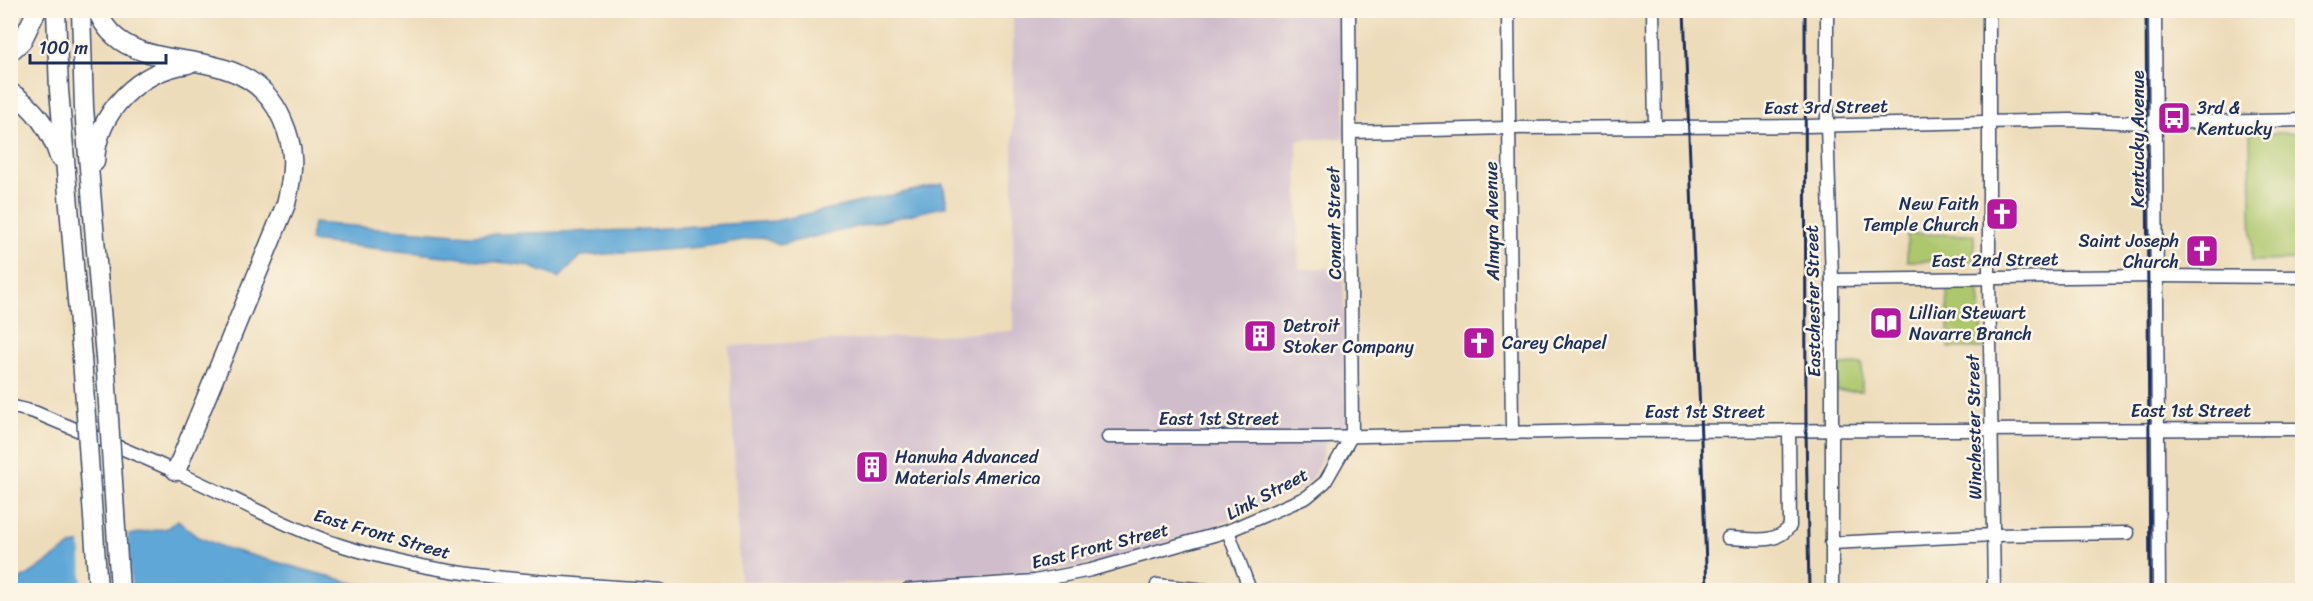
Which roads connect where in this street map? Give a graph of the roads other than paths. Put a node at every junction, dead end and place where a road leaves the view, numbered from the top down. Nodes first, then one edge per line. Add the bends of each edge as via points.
1 (37, 10) edge
2 (56, 10) edge
3 (81, 10) edge
4 (98, 10) edge
5 (1348, 10) edge
6 (1508, 10) edge
7 (1653, 10) edge
8 (1827, 10) edge
9 (1989, 10) edge
10 (2155, 10) edge
11 (10, 52) edge
12 (199, 62) junction
13 (10, 92) edge
14 (2302, 120) edge
15 (1988, 122) junction
16 (2155, 122) junction
17 (1827, 125) junction
18 (1655, 127) junction
19 (1509, 128) junction
20 (1351, 132) junction
21 (68, 210) junction
22 (94, 220) junction
23 (2156, 276) junction
24 (2302, 277) edge
25 (1989, 278) junction
26 (1832, 280) junction
27 (10, 406) edge
28 (1789, 429) junction
29 (1832, 429) junction
30 (2158, 429) junction
31 (2302, 429) edge
32 (1992, 431) junction
33 (1512, 432) junction
34 (1352, 435) junction
35 (1108, 437) dead end
36 (176, 471) junction
37 (1228, 531) junction
38 (2128, 533) dead end
39 (1994, 534) junction
40 (1728, 537) dead end
41 (1831, 543) junction
42 (1157, 585) dead end
43 (98, 591) edge
44 (120, 591) edge
45 (661, 591) edge
46 (907, 591) edge
47 (1207, 591) edge
48 (1250, 591) edge
49 (1832, 591) edge
50 (1994, 591) edge
51 (2159, 591) edge

1 - 11 highway via 22,41
2 - 21 highway
3 - 22 highway via 84,108
4 - 12 highway via 112,33 138,50 152,56
5 - 20 street, Conant Street
6 - 19 street, Almyra Avenue
7 - 18 street
8 - 17 street, Eastchester Street
9 - 15 street, Winchester Street
10 - 16 street, Kentucky Avenue
12 - 22 highway via 155,74 128,92 112,110 97,144
12 - 36 highway via 242,75 261,88 278,108 293,153 293,176 286,204
13 - 21 highway via 36,115 52,139 60,160
14 - 16 street, East 3rd Street
15 - 16 street, East 3rd Street
15 - 17 street, East 3rd Street
15 - 25 street, Winchester Street
16 - 23 street, Kentucky Avenue
17 - 18 street, East 3rd Street
17 - 26 street, Eastchester Street
18 - 19 street, East 3rd Street
19 - 20 street, East 3rd Street
19 - 33 street, Almyra Avenue
20 - 34 street, Conant Street
21 - 43 highway, bridge
22 - 44 highway, bridge
23 - 24 street, East 2nd Street
23 - 25 street, East 2nd Street
23 - 30 street, Kentucky Avenue
25 - 26 street, East 2nd Street
25 - 32 street, Winchester Street
26 - 29 street, Eastchester Street
27 - 36 street, East Front Street via 34,412
28 - 29 street, East 1st Street
28 - 33 street, East 1st Street
28 - 40 street via 1790,526 1775,539
29 - 32 street, East 1st Street
29 - 41 street, Eastchester Street
30 - 31 street, East 1st Street
30 - 32 street, East 1st Street
30 - 51 street, Kentucky Avenue
32 - 39 street, Winchester Street
33 - 34 street, East 1st Street
34 - 35 street, East 1st Street
34 - 37 street, Link Street via 1325,482 1308,497
36 - 45 street, East Front Street via 325,540 404,562 506,580
37 - 46 street, East Front Street via 1091,570 1035,581
37 - 48 street, Link Street
38 - 39 street
39 - 41 street
39 - 50 street, Winchester Street
41 - 49 street, Eastchester Street
42 - 47 street

